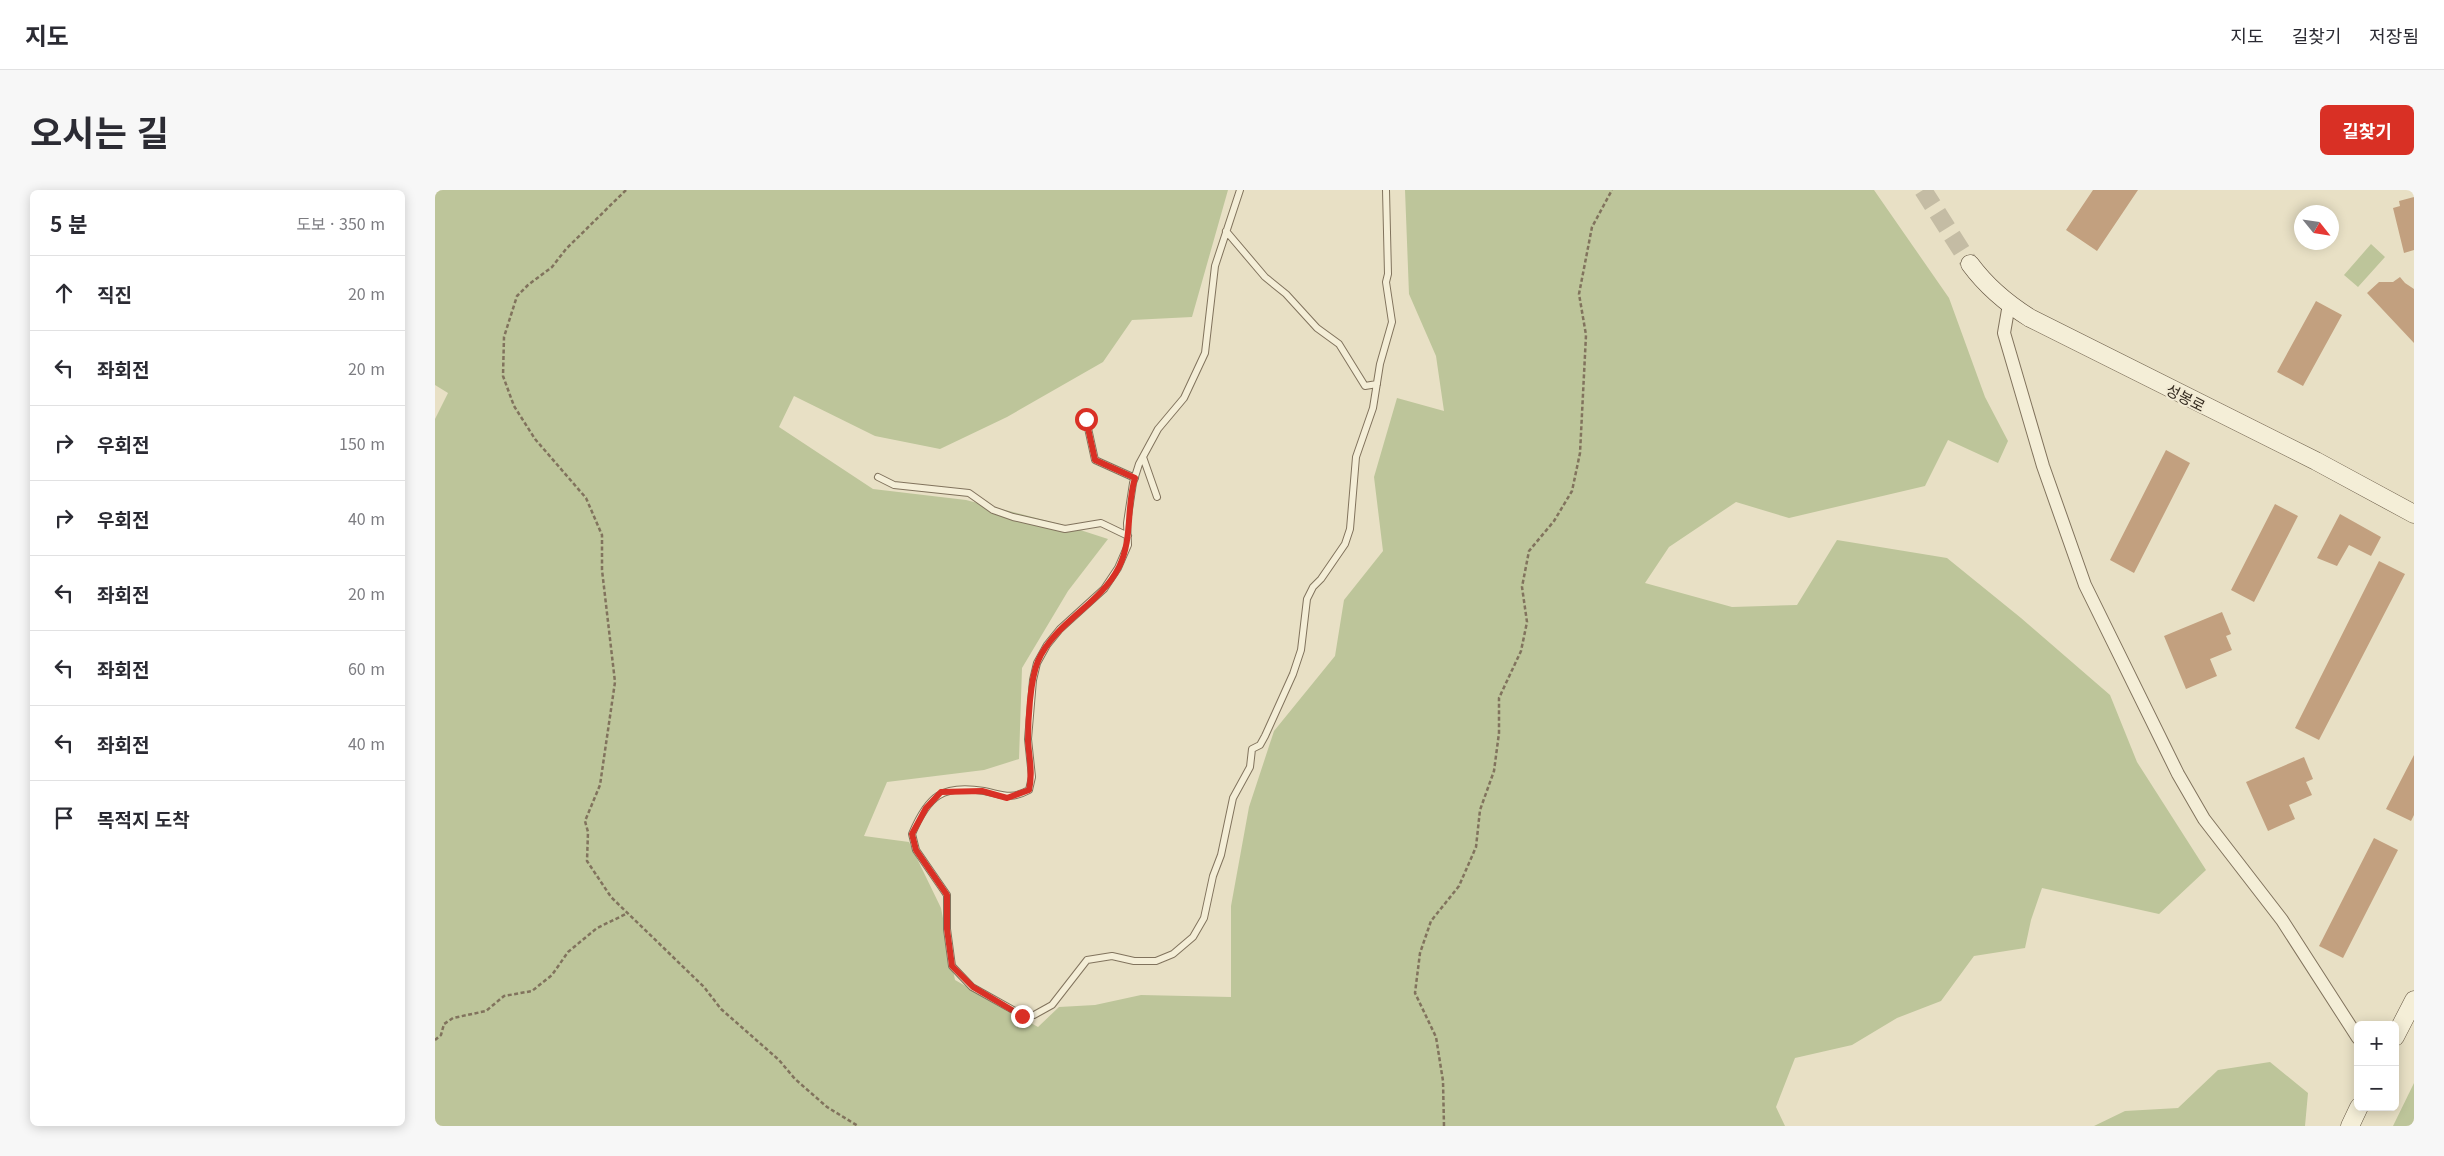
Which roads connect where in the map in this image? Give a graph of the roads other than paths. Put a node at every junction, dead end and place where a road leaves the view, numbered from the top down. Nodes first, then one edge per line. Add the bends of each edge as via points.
1 (1240, 190) edge
2 (1386, 190) edge
3 (1226, 231) junction
4 (1970, 264) tunnel mouth
5 (2009, 304) junction
6 (1377, 384) junction
7 (1086, 419) dead end
8 (1143, 457) junction
9 (878, 477) dead end
10 (1135, 478) junction
11 (1157, 497) dead end
12 (2414, 514) edge
13 (1127, 536) junction
14 (2414, 1000) edge
15 (2399, 1029) edge
16 (2354, 1032) edge
17 (2357, 1111) edge
18 (2350, 1126) edge

1 - 3 lane
2 - 6 lane via 1386,282 1392,322
3 - 6 lane via 1265,277 1286,294 1317,328 1339,344 1365,386
3 - 8 lane via 1215,266 1205,353 1184,398 1158,429
4 - 5 street, 성봉로 via 1983,282
5 - 12 street, 성봉로 via 2068,338
5 - 16 street via 2004,333 2043,466 2085,585 2177,774 2204,819 2282,920
6 - 13 lane via 1373,408 1356,458 1350,529 1345,544 1307,599 1301,650 1265,736 1252,749 1250,767 1233,798 1221,855 1199,930 1177,951 1156,961 1112,956 1087,960 1052,1005 1033,1015 1022,1016 973,987 952,966 947,895 916,850 912,834 926,808 941,792 982,791 1007,798 1029,790 1032,777 1028,739 1037,663 1060,629 1104,589 1128,545
7 - 10 lane via 1095,460
8 - 10 lane
8 - 11 lane
9 - 13 lane via 894,485 969,493 993,510 1045,525 1065,529 1101,523
10 - 13 lane
14 - 15 street
17 - 18 street

